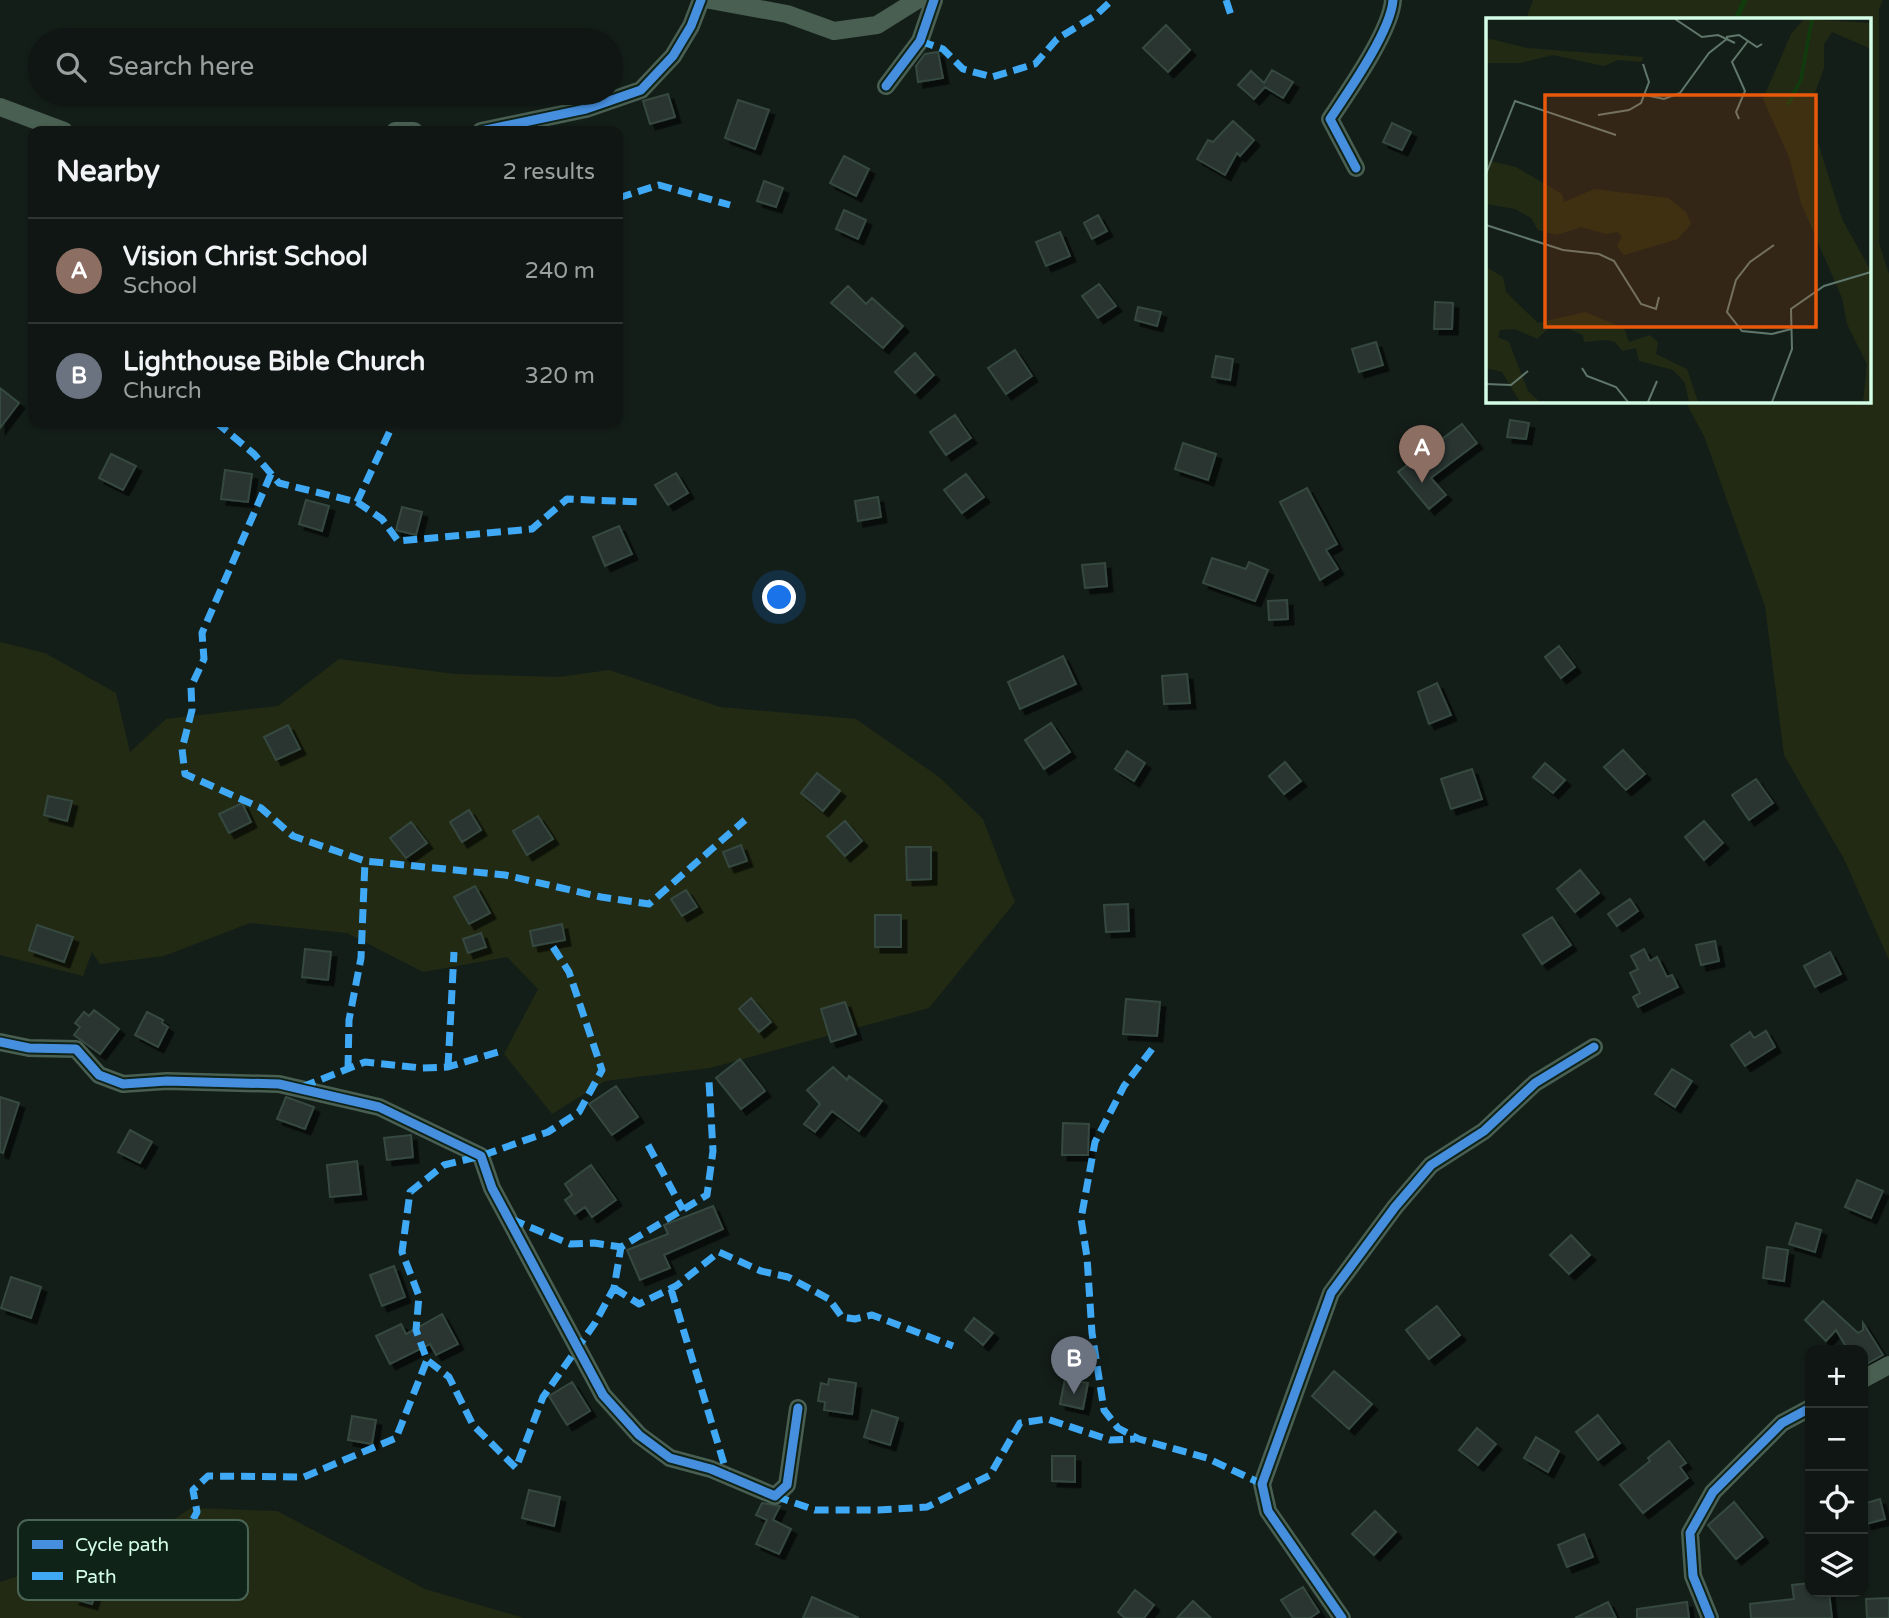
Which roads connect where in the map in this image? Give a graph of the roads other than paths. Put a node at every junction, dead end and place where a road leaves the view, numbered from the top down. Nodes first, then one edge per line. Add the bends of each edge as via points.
1 (701, 0) edge
2 (710, 0) edge
3 (917, 0) edge
4 (934, 0) edge
5 (1393, 0) edge
6 (886, 86) dead end
7 (623, 96) edge
8 (598, 105) edge
9 (0, 107) edge
10 (51, 126) edge
11 (505, 126) edge
12 (1356, 168) dead end
13 (0, 1042) edge
14 (1594, 1047) dead end
15 (1889, 1365) edge
16 (1868, 1377) edge
17 (798, 1408) dead end
18 (1805, 1411) edge
19 (1342, 1618) edge
20 (1710, 1618) edge

1 - 7 street via 673,56 641,90
2 - 3 street via 787,14 834,31 877,24
4 - 6 street via 920,41
5 - 12 street via 1384,29 1329,119
8 - 11 street
9 - 10 street
13 - 17 street via 76,1049 99,1075 123,1084 279,1084 379,1107 481,1156 492,1188 603,1395 639,1435 670,1458 711,1469 775,1496 787,1485
14 - 19 street via 1535,1083 1484,1131 1431,1165 1331,1293 1262,1484 1268,1511
15 - 16 street
18 - 20 street via 1783,1423 1713,1492 1690,1533 1693,1576

